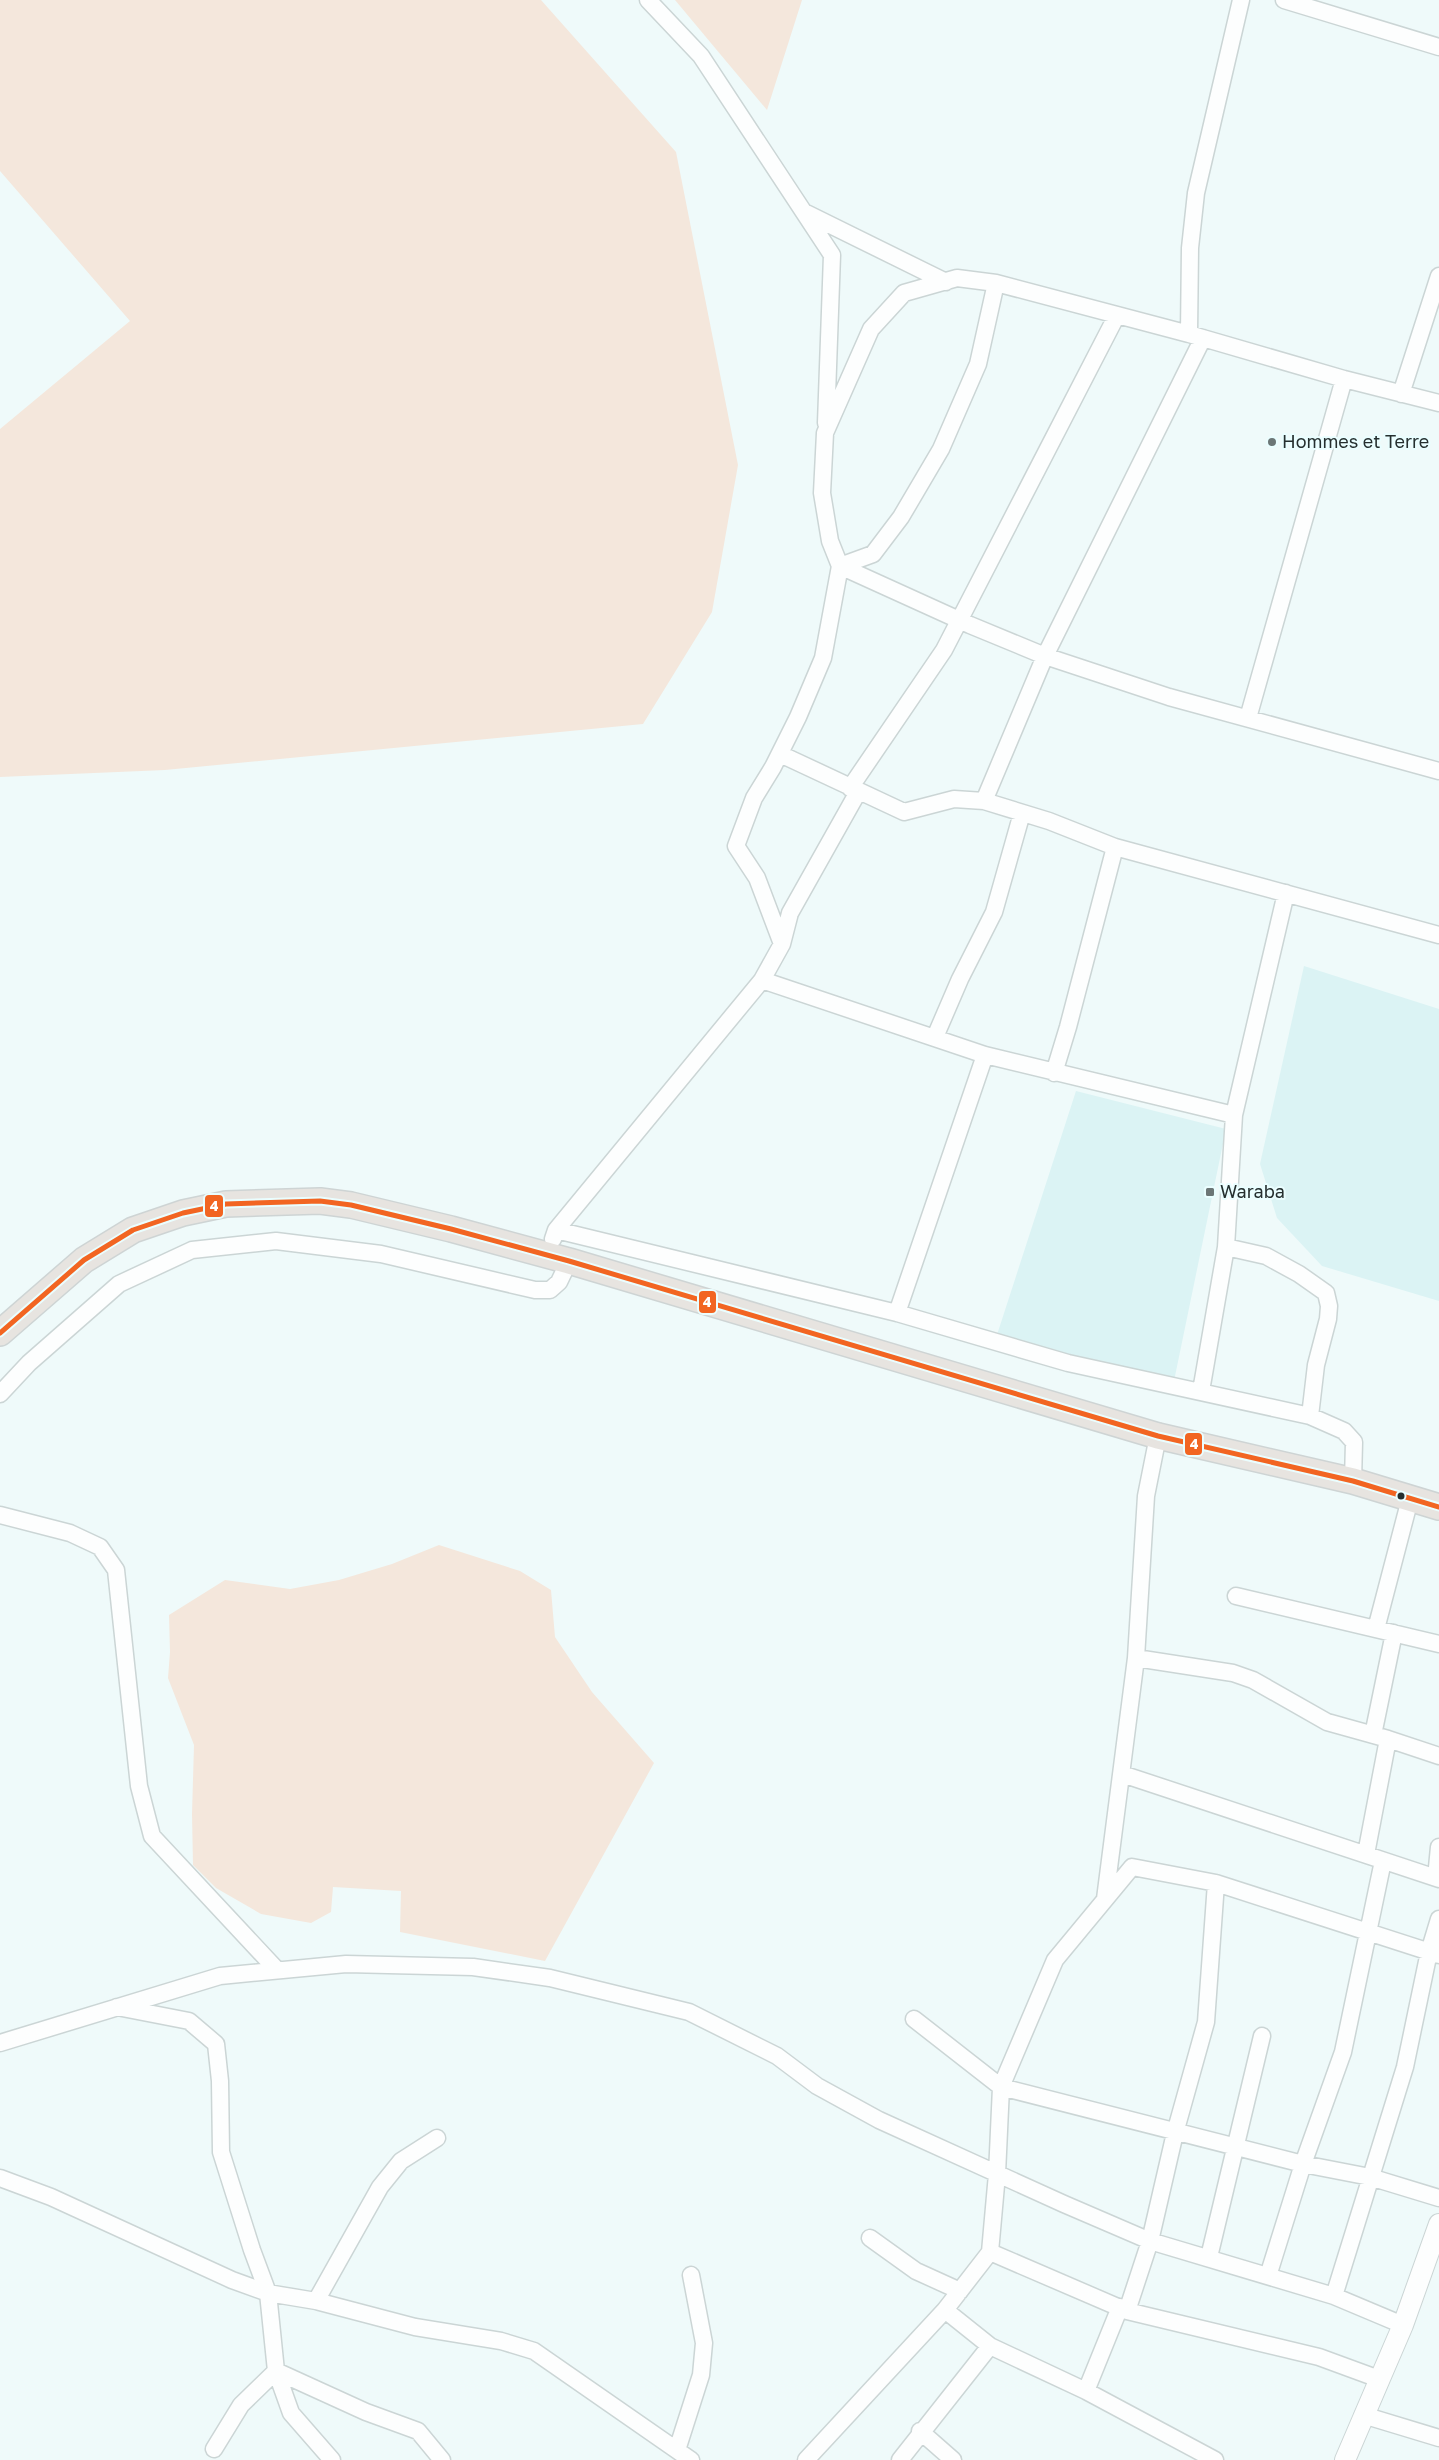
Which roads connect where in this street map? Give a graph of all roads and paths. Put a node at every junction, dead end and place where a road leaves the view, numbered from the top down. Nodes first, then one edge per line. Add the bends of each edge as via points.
1 (648, 0) edge
2 (663, 0) edge
3 (1241, 0) edge
4 (1284, 0) edge
5 (1439, 47) edge
6 (701, 56) junction
7 (804, 212) junction
8 (1439, 276) edge
9 (946, 282) junction
10 (996, 283) junction
11 (1117, 315) junction
12 (1196, 336) junction
13 (1344, 379) junction
14 (1401, 394) junction
15 (1439, 403) edge
16 (825, 433) junction
17 (840, 566) junction
18 (960, 621) junction
19 (1045, 656) junction
20 (1248, 718) junction
21 (780, 754) junction
22 (1439, 771) edge
23 (854, 790) junction
24 (984, 801) junction
25 (1022, 813) junction
26 (1115, 847) junction
27 (1286, 893) junction
28 (1439, 935) edge
29 (782, 944) junction
30 (762, 980) junction
31 (935, 1038) junction
32 (985, 1055) junction
33 (1054, 1073) junction
34 (1234, 1115) junction
35 (556, 1230) junction
36 (1226, 1246) junction
37 (558, 1258) junction
38 (897, 1313) junction
39 (0, 1333) edge
40 (1201, 1391) junction
41 (0, 1394) edge
42 (1310, 1416) junction
43 (1158, 1436) junction
44 (1353, 1481) junction
45 (1410, 1499) junction
46 (1439, 1507) edge
47 (0, 1515) edge
48 (1236, 1596) dead end
49 (1376, 1628) junction
50 (1394, 1633) junction
51 (1439, 1644) edge
52 (1136, 1658) junction
53 (1380, 1737) junction
54 (1439, 1756) edge
55 (1122, 1774) junction
56 (1439, 1847) edge
57 (1366, 1854) junction
58 (1383, 1861) junction
59 (1437, 1878) edge
60 (1216, 1883) junction
61 (1105, 1899) junction
62 (1439, 1919) edge
63 (1368, 1934) junction
64 (1434, 1953) edge
65 (277, 1970) junction
66 (115, 2006) junction
67 (914, 2019) dead end
68 (1262, 2036) dead end
69 (0, 2043) edge
70 (1001, 2087) junction
71 (1175, 2133) junction
72 (437, 2138) dead end
73 (1236, 2146) junction
74 (1303, 2164) junction
75 (997, 2174) junction
76 (1370, 2177) junction
77 (0, 2178) edge
78 (1439, 2198) edge
79 (1439, 2224) edge
80 (870, 2238) dead end
81 (1150, 2241) junction
82 (990, 2252) junction
83 (1208, 2257) junction
84 (691, 2275) dead end
85 (1268, 2276) junction
86 (960, 2291) junction
87 (268, 2293) junction
88 (1334, 2296) junction
89 (316, 2301) junction
90 (1124, 2309) junction
91 (945, 2310) junction
92 (1403, 2325) junction
93 (990, 2346) junction
94 (276, 2371) junction
95 (1379, 2379) junction
96 (1086, 2391) junction
97 (1363, 2415) junction
98 (920, 2431) junction
99 (1439, 2438) edge
100 (214, 2449) dead end
101 (677, 2450) junction
102 (332, 2460) edge
103 (442, 2460) edge
104 (692, 2460) edge
105 (806, 2460) edge
106 (900, 2460) edge
107 (953, 2460) edge
108 (1216, 2460) edge
109 (1345, 2460) edge

1 - 6 street
2 - 6 street
3 - 12 street via 1196,193 1190,248
4 - 5 street
6 - 7 street
7 - 9 street
7 - 16 street via 832,255
8 - 14 street
9 - 10 street via 957,278
9 - 16 street via 904,293 870,329
10 - 11 street
10 - 17 street via 978,364 941,449 901,517 873,554
11 - 12 street
11 - 18 street
12 - 13 street
12 - 19 street
13 - 14 street
13 - 20 street
14 - 15 street
16 - 17 street via 822,493 830,541
17 - 18 street
17 - 21 street via 823,658
18 - 19 street
18 - 23 street
19 - 20 street via 1169,697
19 - 24 street
20 - 22 street
21 - 23 street
21 - 29 street via 754,798 736,846 757,878
23 - 24 street via 904,812 954,799
23 - 29 street via 790,913
24 - 25 street
25 - 26 street
25 - 31 street via 994,912
26 - 27 street
26 - 33 street
27 - 28 street
27 - 34 street
29 - 30 street
30 - 31 street
30 - 35 street
31 - 32 street
32 - 33 street
32 - 38 street
33 - 34 street
34 - 36 street
35 - 37 street
35 - 38 street
36 - 40 street
36 - 42 street via 1266,1256 1326,1293 1328,1319 1316,1365
37 - 39 main road via 451,1228 351,1205 320,1201 226,1204 183,1213 134,1230 84,1260
37 - 41 street via 558,1282 550,1290 534,1290 381,1254 276,1241 192,1250 119,1284 29,1363
37 - 43 main road
38 - 40 street via 1068,1363
40 - 42 street
42 - 44 street via 1344,1431 1354,1442
43 - 44 main road
43 - 52 street via 1146,1496
44 - 45 main road
45 - 46 main road
45 - 49 street
47 - 65 street via 70,1533 100,1547 116,1570 139,1786 152,1836
48 - 49 street
49 - 50 street
50 - 51 street
50 - 53 street
52 - 53 street via 1253,1680 1326,1722
52 - 55 street
53 - 54 street
53 - 57 street
55 - 57 street
55 - 61 street
56 - 59 street
57 - 58 street
58 - 59 street
58 - 63 street
60 - 61 street via 1132,1867
60 - 63 street
60 - 71 street via 1206,2022
61 - 70 street via 1055,1960
62 - 64 street
63 - 64 street
63 - 74 street via 1343,2052
64 - 76 street via 1405,2067
65 - 66 street via 220,1976
65 - 75 street via 346,1964 474,1967 550,1978 689,2012 777,2056 817,2086 879,2120
66 - 69 street
66 - 87 street via 189,2021 216,2044 221,2152
67 - 70 street
68 - 73 street
70 - 71 street
70 - 75 street
71 - 73 street
71 - 81 street
72 - 89 street via 402,2161 380,2187
73 - 74 street
73 - 83 street
74 - 76 street
74 - 85 street
75 - 81 street
75 - 82 street
76 - 78 street
76 - 88 street
77 - 87 street via 51,2197 232,2280
79 - 92 street
80 - 86 street via 916,2272
81 - 83 street
81 - 90 street
82 - 86 street
82 - 90 street
83 - 85 street
84 - 101 street via 704,2343 701,2375
85 - 88 street
86 - 91 street
87 - 89 street
87 - 94 street
88 - 92 street
89 - 101 street via 415,2327 502,2341 534,2351
90 - 95 street via 1301,2352
90 - 96 street
91 - 93 street
91 - 105 street
92 - 95 street
93 - 96 street
93 - 98 street
94 - 100 street via 241,2405
94 - 102 street via 291,2413
94 - 103 street via 366,2412 418,2430
95 - 97 street
96 - 108 street
97 - 99 street
97 - 109 street
98 - 106 street
98 - 107 street
101 - 104 street

